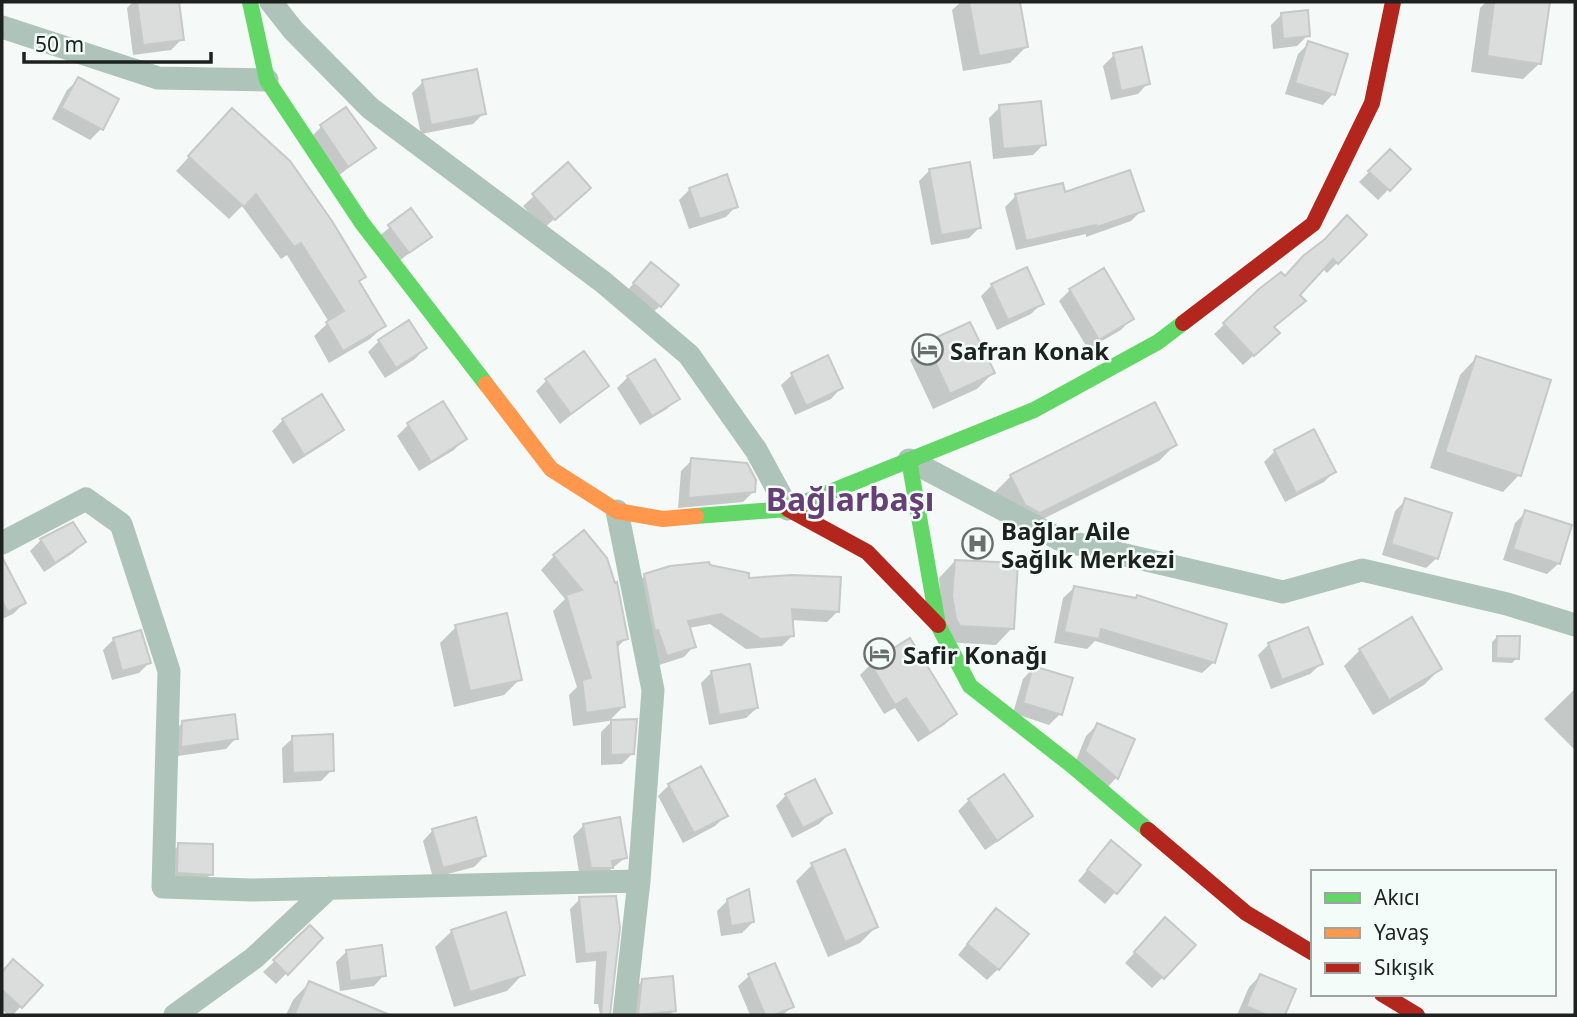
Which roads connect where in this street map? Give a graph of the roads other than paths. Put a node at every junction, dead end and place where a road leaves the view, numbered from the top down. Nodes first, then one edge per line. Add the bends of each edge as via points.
1 (250, 2) edge
2 (271, 2) edge
3 (1393, 2) edge
4 (2, 27) edge
5 (267, 80) junction
6 (909, 460) junction
7 (788, 509) junction
8 (617, 511) junction
9 (2, 543) edge
10 (938, 625) junction
11 (1575, 625) edge
12 (639, 881) junction
13 (329, 888) junction
14 (1311, 952) edge
15 (1385, 996) edge
16 (175, 1015) edge
17 (624, 1015) edge
18 (1417, 1015) edge

1 - 5 street
2 - 7 street via 370,108 603,282 689,355 756,450
3 - 6 street via 1372,103 1313,224 1158,342 1034,410
4 - 5 street via 158,78
5 - 8 street via 362,223 551,469
6 - 7 street
6 - 10 street
6 - 11 street via 1061,540 1283,592 1362,570
7 - 8 street via 663,519
7 - 10 street via 867,552
8 - 12 street via 653,690
9 - 13 street via 86,499 121,524 169,671 163,887
10 - 14 street via 970,685 1246,913
12 - 13 street
12 - 17 street
13 - 16 street via 254,958
15 - 18 street

